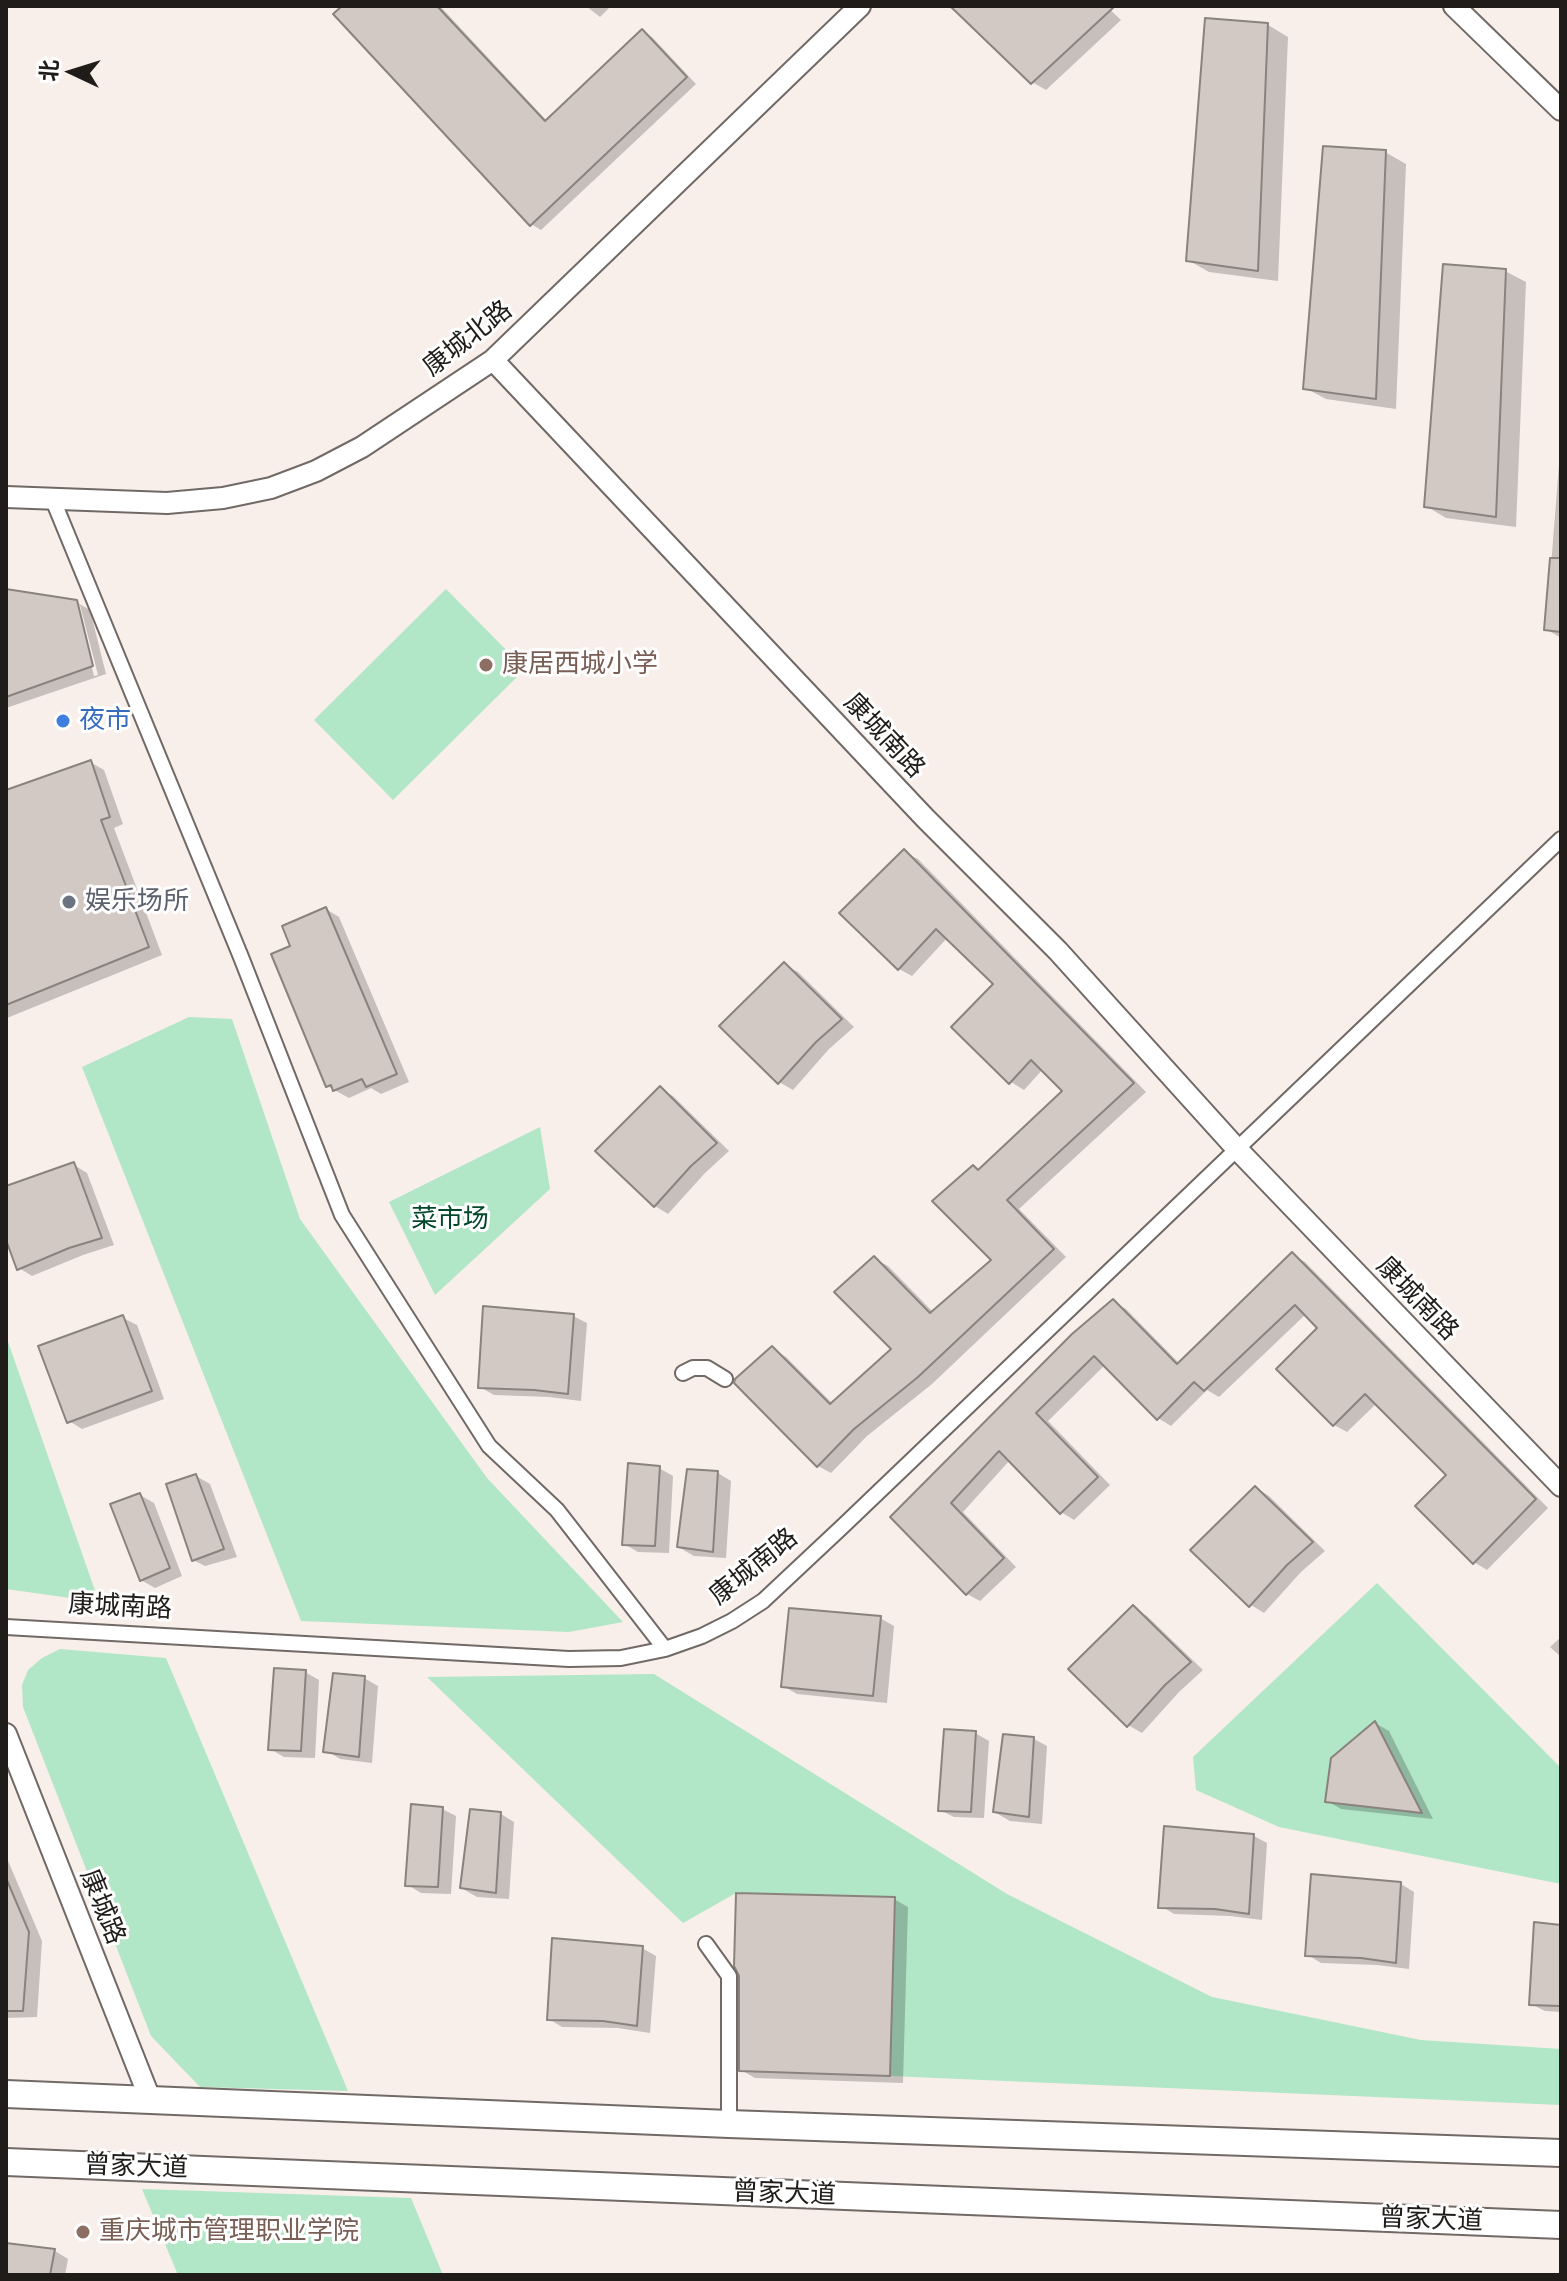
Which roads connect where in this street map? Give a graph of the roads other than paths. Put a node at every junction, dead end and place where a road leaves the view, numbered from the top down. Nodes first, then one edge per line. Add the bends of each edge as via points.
1 (860, 6) edge
2 (1454, 6) edge
3 (1561, 110) edge
4 (493, 360) junction
5 (6, 497) edge
6 (53, 500) junction
7 (1561, 839) edge
8 (1237, 1149) junction
9 (683, 1373) dead end
10 (725, 1379) dead end
11 (1561, 1486) edge
12 (6, 1627) edge
13 (665, 1649) junction
14 (6, 1734) edge
15 (706, 1944) dead end
16 (6, 2094) edge
17 (150, 2099) junction
18 (729, 2124) junction
19 (1561, 2153) edge
20 (6, 2162) edge
21 (1561, 2225) edge

1 - 4 street, 康城北路
2 - 3 street
4 - 6 street, 康城北路 via 362,447 271,488 167,503
4 - 8 street, 康城南路 via 925,818 1058,951
5 - 6 street, 康城北路
6 - 13 street via 342,1215 489,1446 557,1510
7 - 8 street
8 - 11 street, 康城南路
8 - 13 street, 康城南路 via 763,1601 712,1631
9 - 10 street via 707,1368
12 - 13 street, 康城南路 via 569,1659 621,1658
14 - 17 street, 康城路
15 - 18 street via 729,1976
16 - 17 highway
17 - 18 highway
18 - 19 highway
20 - 21 highway, 曾家大道

